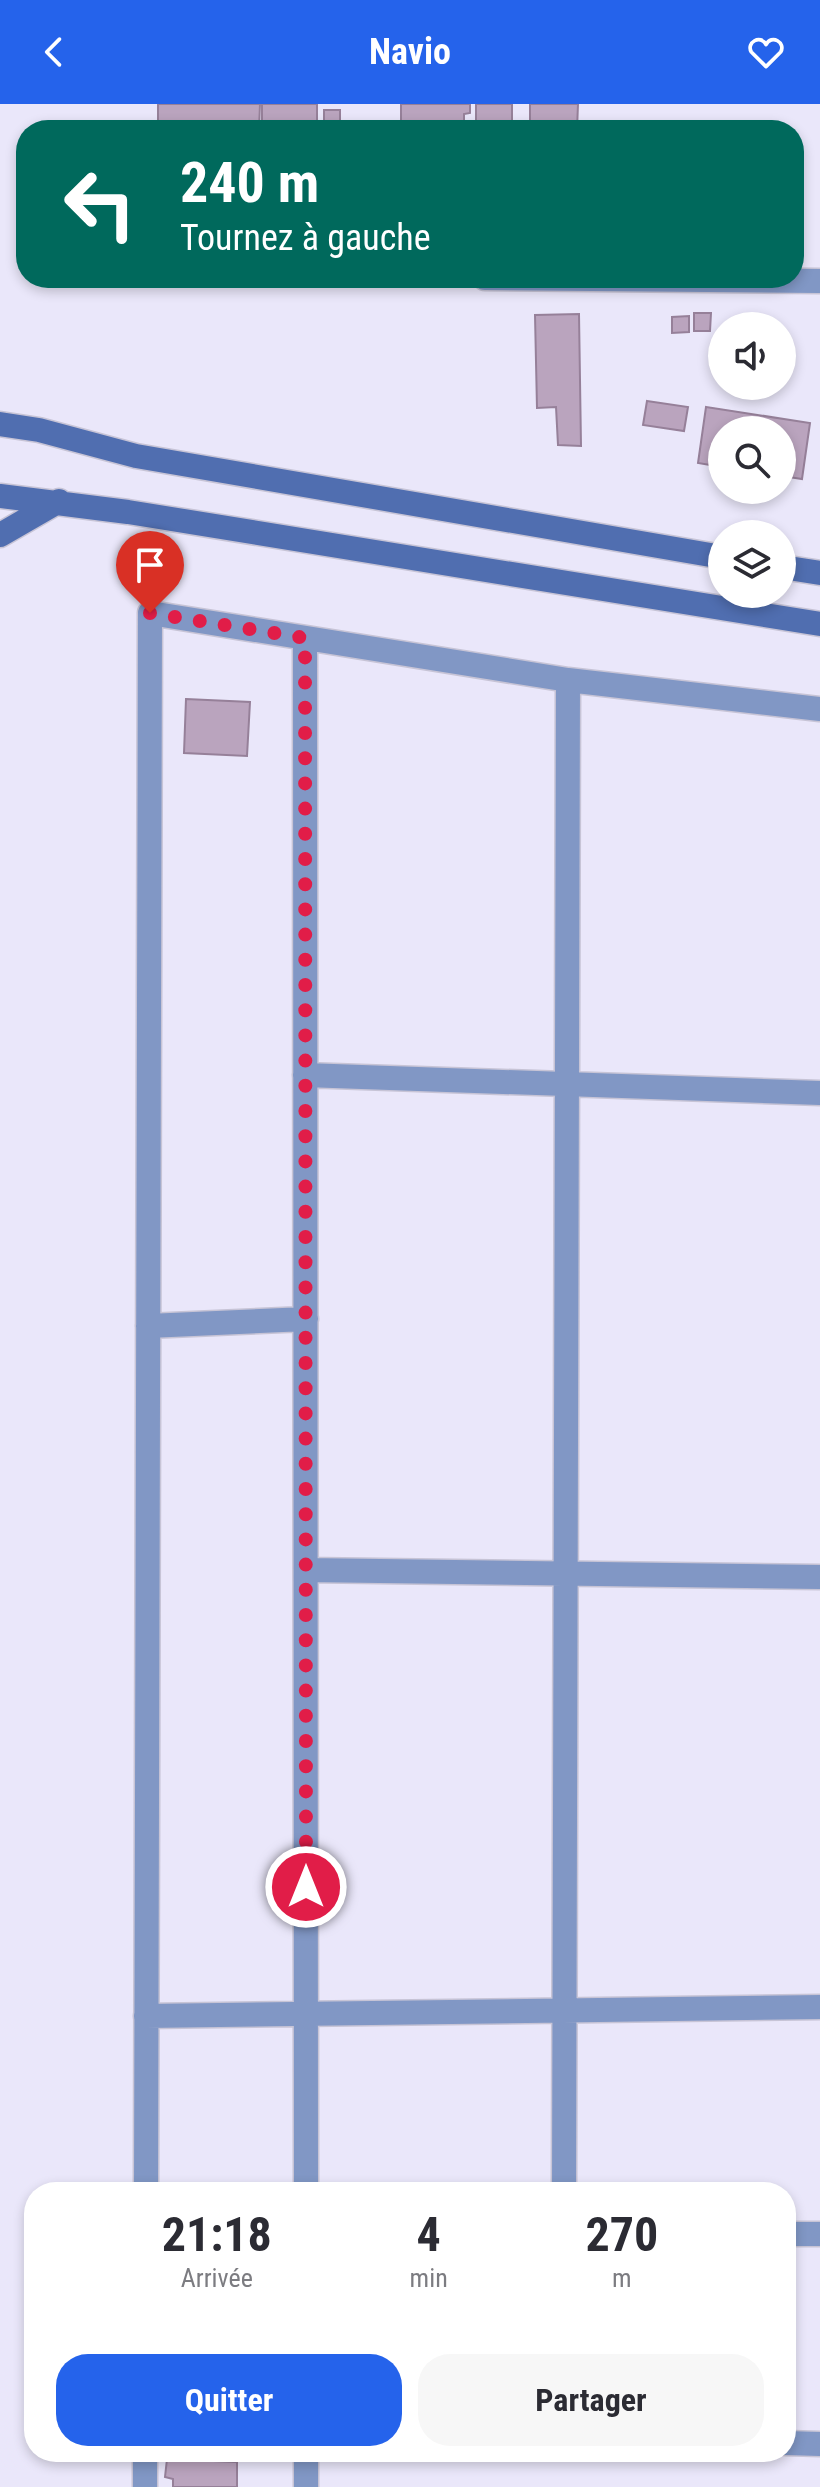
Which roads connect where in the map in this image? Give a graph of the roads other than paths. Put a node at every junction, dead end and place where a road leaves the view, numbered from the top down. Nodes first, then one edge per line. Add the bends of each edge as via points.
1 (0, 424) edge
2 (0, 496) edge
3 (59, 501) junction
4 (0, 535) edge
5 (708, 555) edge
6 (796, 569) edge
7 (820, 573) edge
8 (820, 624) edge
9 (305, 638) junction
10 (568, 680) junction
11 (820, 709) edge
12 (305, 1075) junction
13 (567, 1084) junction
14 (820, 1093) edge
15 (306, 1319) junction
16 (148, 1326) junction
17 (306, 1570) junction
18 (565, 1574) junction
19 (820, 1577) edge
20 (820, 2007) edge
21 (565, 2011) junction
22 (306, 2014) junction
23 (146, 2016) junction
24 (146, 2182) edge
25 (306, 2182) edge
26 (564, 2182) edge
27 (796, 2234) edge
28 (820, 2234) edge
29 (796, 2443) edge
30 (820, 2444) edge
31 (145, 2462) edge
32 (306, 2462) edge
33 (145, 2487) edge
34 (306, 2487) edge

1 - 5 street via 136,456
2 - 3 street
3 - 4 street
3 - 8 street
6 - 7 street
9 - 10 street
9 - 12 street
9 - 16 street via 150,613
10 - 11 street
10 - 13 street
12 - 13 street
12 - 15 street
13 - 14 street
13 - 18 street
15 - 16 street
15 - 17 street
16 - 23 street
17 - 18 street
17 - 22 street
18 - 19 street
18 - 21 street
20 - 21 street
21 - 22 street
21 - 26 street
22 - 23 street
22 - 25 street
23 - 24 street
27 - 28 street
29 - 30 street
31 - 33 street
32 - 34 street

